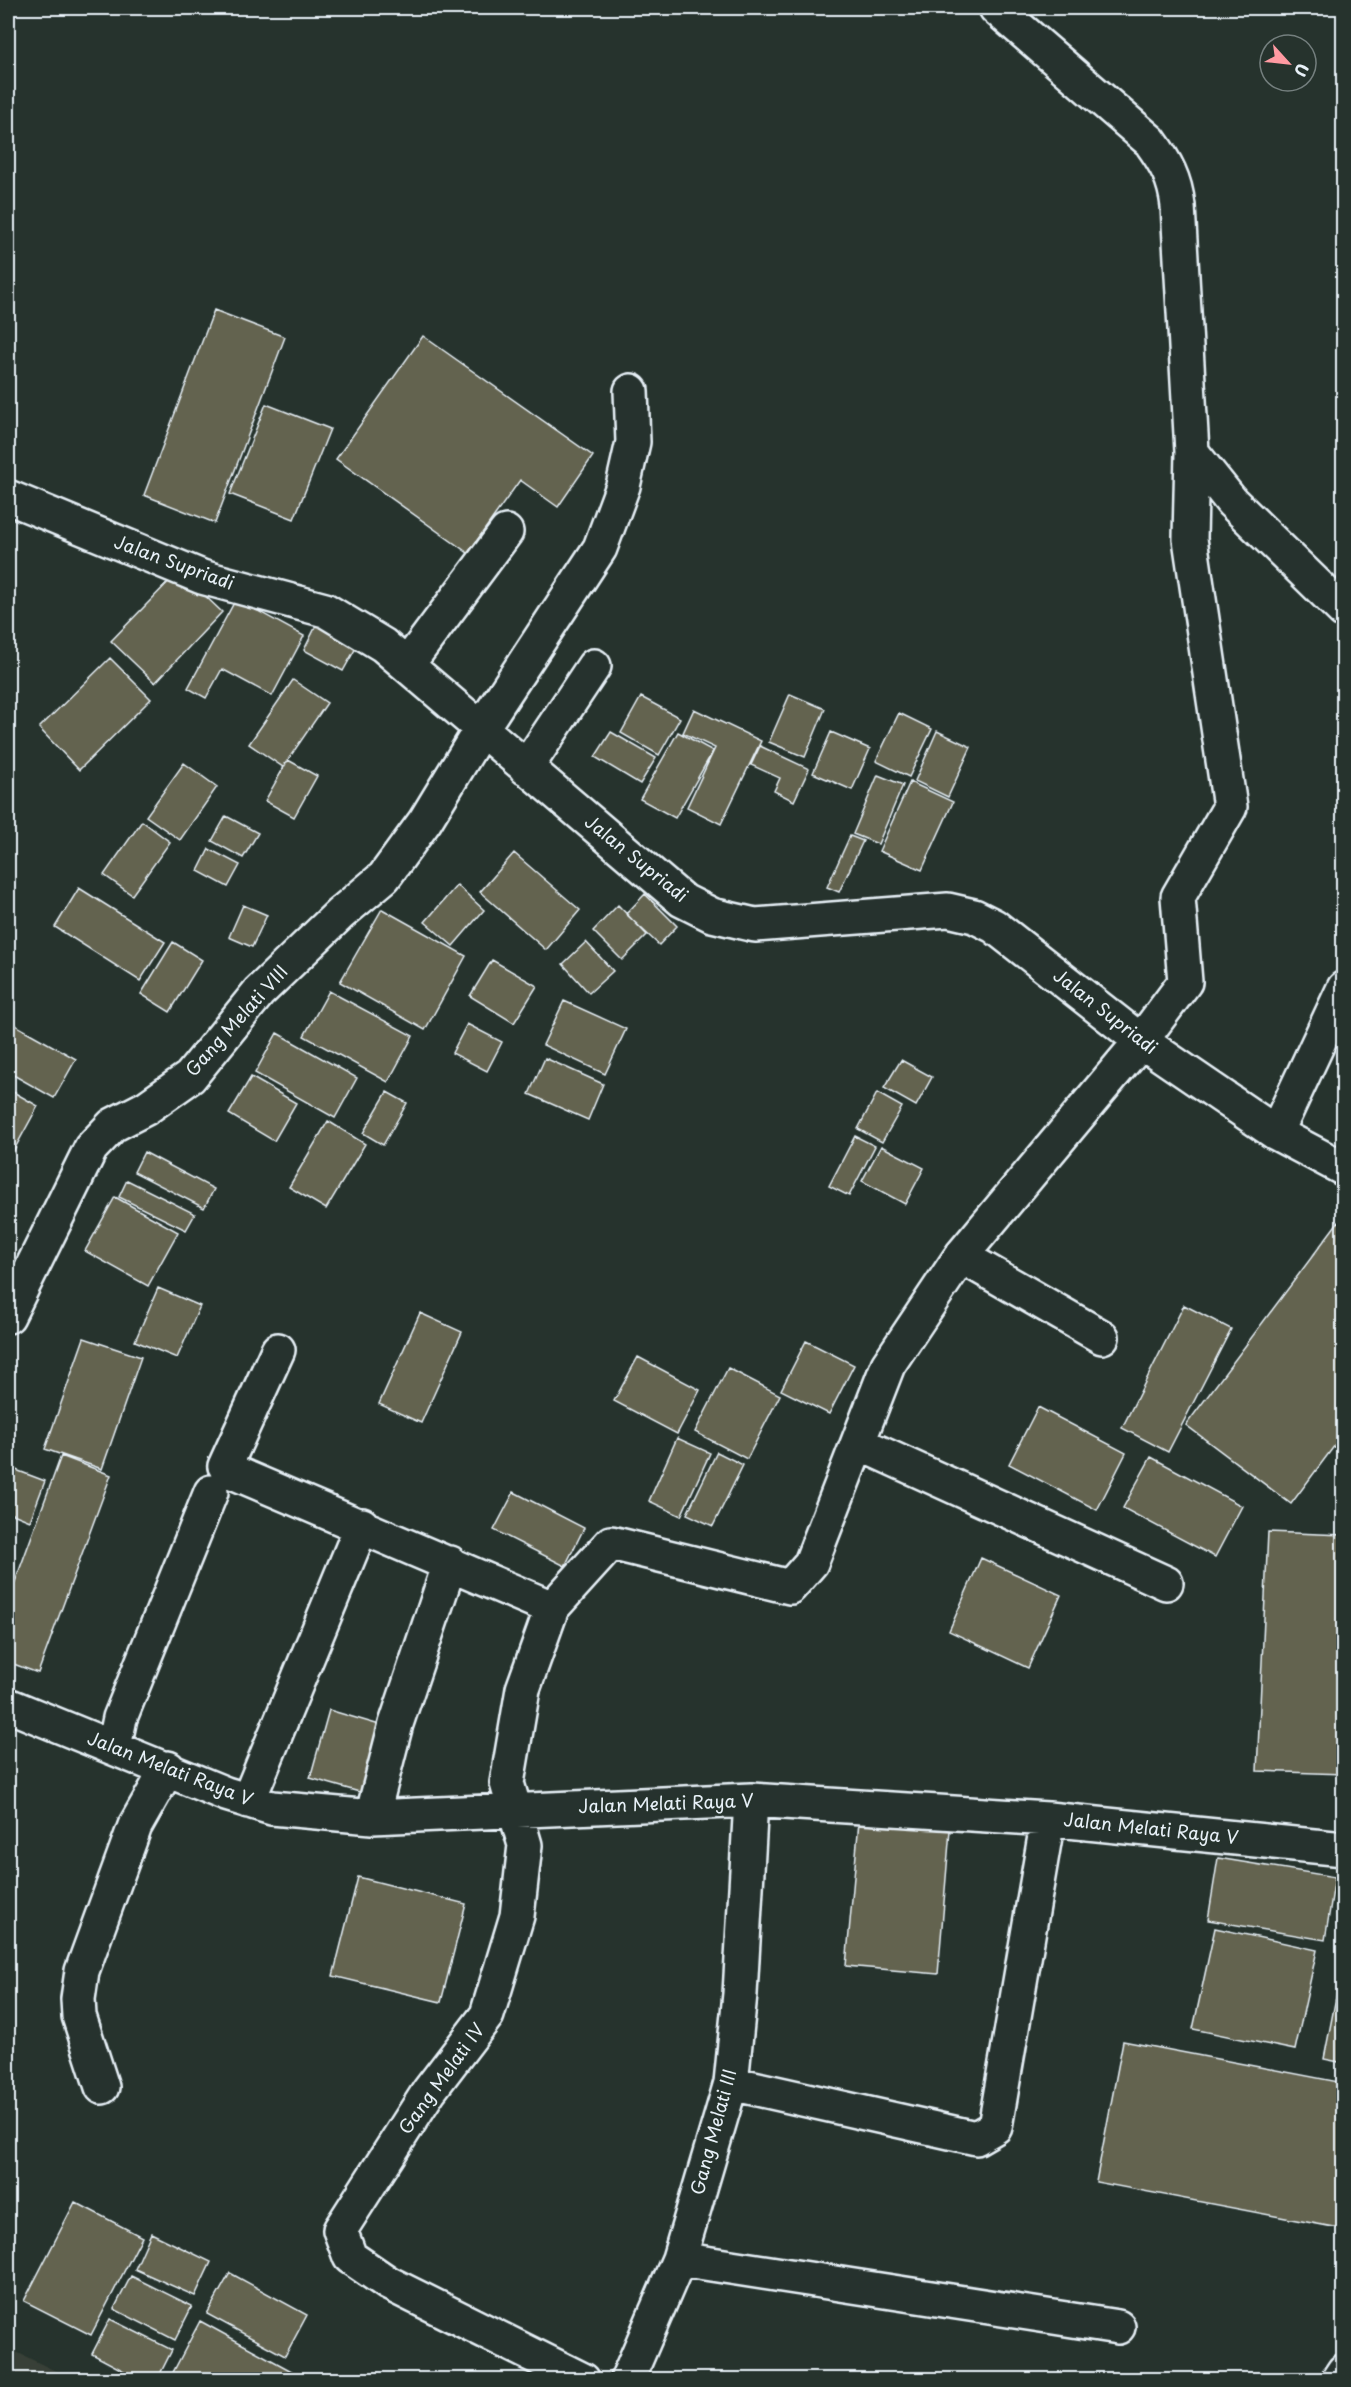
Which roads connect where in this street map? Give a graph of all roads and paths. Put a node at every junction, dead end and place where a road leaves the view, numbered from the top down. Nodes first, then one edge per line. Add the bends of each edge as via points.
1 (996, 8) edge
2 (631, 391) dead end
3 (1192, 452) junction
4 (8, 497) edge
5 (506, 532) dead end
6 (1344, 611) edge
7 (407, 665) junction
8 (594, 666) dead end
9 (480, 729) junction
10 (526, 768) junction
11 (1344, 988) edge
12 (1141, 1041) junction
13 (1276, 1133) junction
14 (1344, 1169) edge
15 (961, 1256) junction
16 (8, 1316) edge
17 (1102, 1337) dead end
18 (278, 1350) dead end
19 (858, 1443) junction
20 (211, 1492) dead end
21 (362, 1525) junction
22 (450, 1563) junction
23 (1166, 1583) dead end
24 (552, 1608) junction
25 (8, 1705) edge
26 (114, 1747) junction
27 (168, 1768) junction
28 (751, 1800) junction
29 (248, 1801) junction
30 (515, 1809) junction
31 (372, 1816) junction
32 (1048, 1819) junction
33 (1344, 1849) edge
34 (731, 2083) junction
35 (102, 2087) dead end
36 (679, 2259) junction
37 (1118, 2327) dead end
38 (1344, 2371) edge
39 (583, 2379) edge
40 (627, 2379) edge
41 (1338, 2379) edge

1 - 3 street via 1150,141 1171,174 1178,206
2 - 9 street, Gang Melati VIII via 633,442 600,548
3 - 6 street via 1232,502
3 - 12 street via 1190,539 1230,807 1178,897 1185,982
4 - 7 street, Jalan Supriadi via 202,577 325,610 383,645
5 - 7 street
7 - 9 street, Jalan Supriadi
8 - 10 street
9 - 10 street, Jalan Supriadi
9 - 16 street, Gang Melati VIII via 425,821 384,877 259,992 190,1077 146,1108 113,1125 92,1148
10 - 12 street, Jalan Supriadi via 682,900 712,915 755,925 948,910 974,916 994,926
11 - 13 street
12 - 13 street, Jalan Supriadi
12 - 15 street
13 - 14 street, Jalan Supriadi
15 - 17 street
15 - 19 street via 888,1365
18 - 21 street via 225,1466
19 - 23 street
19 - 24 street via 811,1563 790,1587 611,1543
20 - 26 street via 120,1718
21 - 22 street
21 - 29 street
22 - 24 street
22 - 31 street via 396,1724
24 - 30 street, Gang Melati IV via 523,1689 514,1732 507,1783
25 - 26 street, Jalan Melati Raya V
26 - 27 street, Jalan Melati Raya V
27 - 29 street, Jalan Melati Raya V
27 - 35 street via 135,1826 82,1971 79,2016
28 - 30 street, Jalan Melati Raya V
28 - 32 street, Jalan Melati Raya V
28 - 34 street, Gang Melati III
29 - 31 street, Jalan Melati Raya V via 272,1808
30 - 31 street, Jalan Melati Raya V
30 - 39 street, Gang Melati IV via 525,1845 517,1916 488,2015 429,2091 340,2230 350,2257 388,2283
32 - 33 street, Jalan Melati Raya V
32 - 34 street via 995,2127 976,2138
34 - 36 street, Gang Melati III
36 - 37 street
36 - 40 street, Gang Melati III
38 - 41 street

